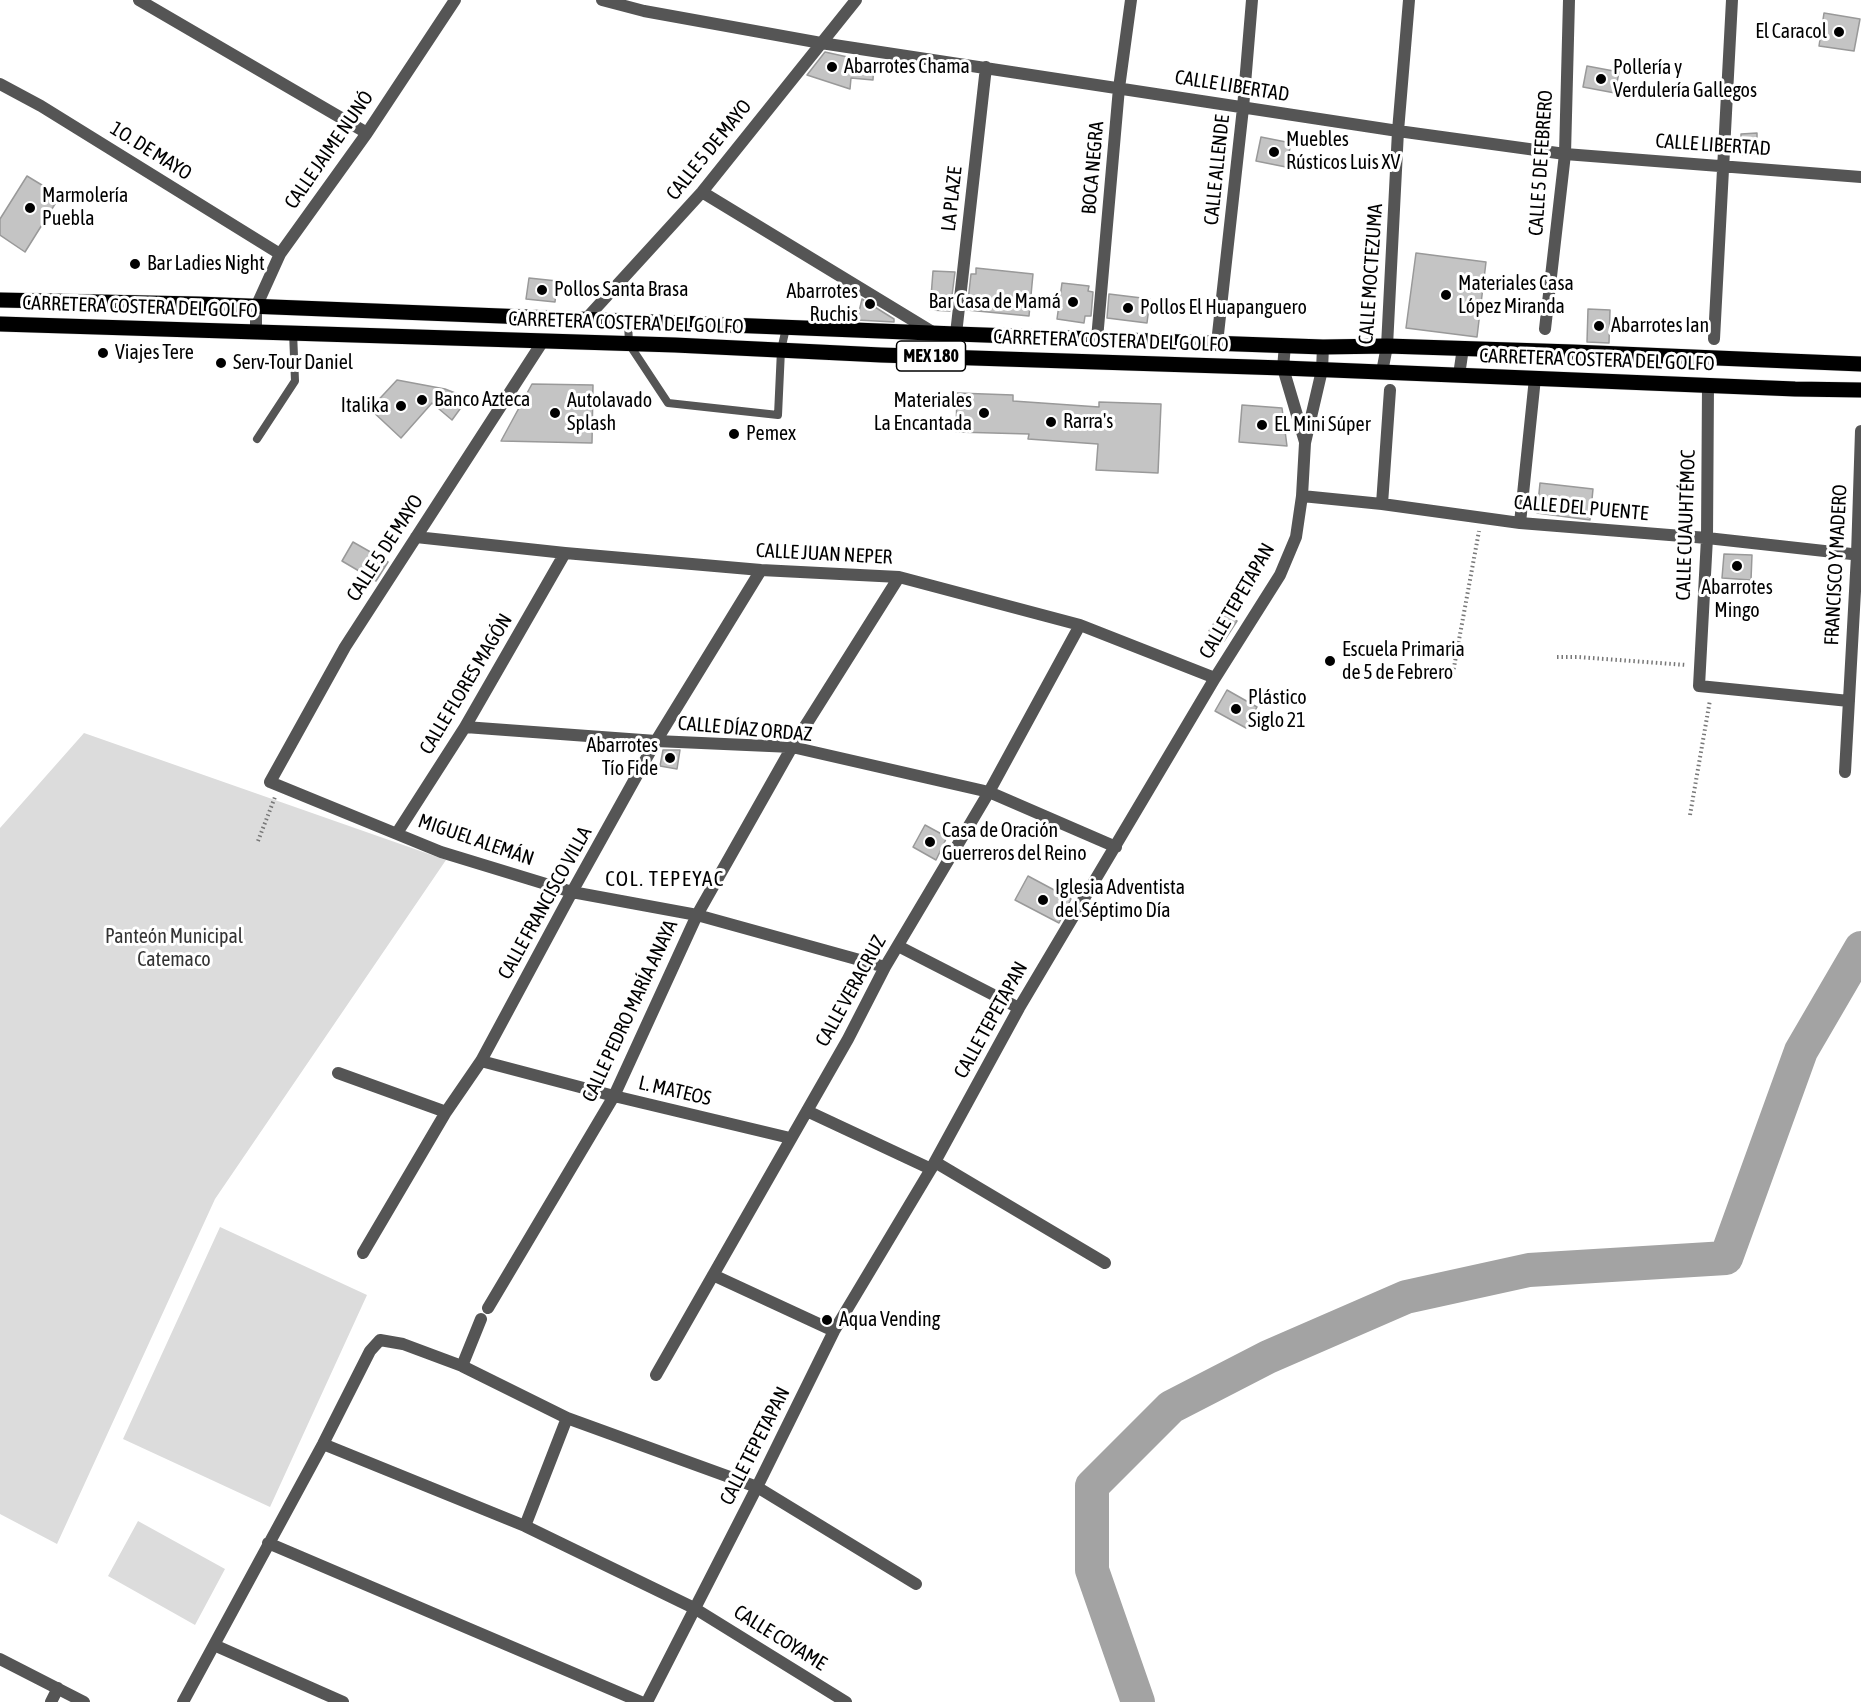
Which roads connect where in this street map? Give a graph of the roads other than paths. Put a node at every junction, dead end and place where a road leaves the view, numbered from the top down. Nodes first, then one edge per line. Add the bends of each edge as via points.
1 (139, 0) edge
2 (455, 0) edge
3 (602, 0) edge
4 (855, 0) edge
5 (1131, 0) edge
6 (1252, 0) edge
7 (1408, 0) edge
8 (1569, 0) edge
9 (1732, 0) edge
10 (821, 43) junction
11 (986, 67) junction
12 (0, 84) edge
13 (1119, 88) junction
14 (1243, 108) junction
15 (1398, 131) junction
16 (368, 133) junction
17 (1565, 154) junction
18 (1724, 165) junction
19 (1861, 177) edge
20 (702, 192) junction
21 (280, 254) junction
22 (0, 300) edge
23 (256, 307) junction
24 (585, 320) junction
25 (628, 322) junction
26 (0, 324) edge
27 (786, 328) junction
28 (1545, 329) dead end
29 (256, 331) junction
30 (293, 332) junction
31 (934, 333) junction
32 (956, 334) junction
33 (1097, 339) junction
34 (1714, 339) dead end
35 (543, 341) junction
36 (1217, 343) junction
37 (629, 344) junction
38 (1285, 345) junction
39 (1387, 346) junction
40 (1323, 347) junction
41 (1463, 348) junction
42 (781, 350) junction
43 (1861, 364) edge
44 (1283, 368) junction
45 (1322, 370) junction
46 (1382, 372) junction
47 (1459, 375) junction
48 (1535, 378) junction
49 (1708, 385) junction
50 (1390, 390) dead end
51 (1861, 390) edge
52 (1861, 431) edge
53 (256, 439) dead end
54 (1305, 443) junction
55 (1302, 496) junction
56 (1382, 504) junction
57 (1520, 523) junction
58 (416, 537) junction
59 (1707, 538) junction
60 (566, 553) junction
61 (1859, 555) edge
62 (761, 570) junction
63 (899, 577) junction
64 (1080, 626) junction
65 (1215, 678) junction
66 (1849, 701) junction
67 (465, 727) junction
68 (656, 741) junction
69 (792, 747) junction
70 (1845, 772) dead end
71 (275, 784) joint
72 (989, 792) junction
73 (397, 833) junction
74 (1116, 847) junction
75 (572, 892) junction
76 (697, 915) junction
77 (898, 946) junction
78 (885, 967) junction
79 (1019, 1008) junction
80 (481, 1061) junction
81 (338, 1073) dead end
82 (614, 1096) junction
83 (807, 1111) junction
84 (446, 1112) junction
85 (790, 1138) junction
86 (933, 1165) junction
87 (363, 1253) dead end
88 (1105, 1263) dead end
89 (713, 1275) junction
90 (489, 1308) dead end
91 (481, 1318) dead end
92 (834, 1331) junction
93 (462, 1366) junction
94 (656, 1375) dead end
95 (567, 1418) junction
96 (323, 1444) junction
97 (757, 1487) junction
98 (525, 1526) junction
99 (268, 1543) junction
100 (916, 1584) dead end
101 (694, 1608) junction
102 (214, 1645) junction
103 (0, 1659) edge
104 (58, 1688) junction
105 (51, 1702) edge
106 (84, 1702) edge
107 (183, 1702) edge
108 (343, 1702) edge
109 (641, 1702) edge
110 (647, 1702) edge
111 (846, 1702) edge

1 - 16 street
2 - 16 street, CALLE JAIME NUNÓ
3 - 10 street, CALLE LIBERTAD
4 - 10 street, CALLE 5 DE MAYO
5 - 13 street, BOCA NEGRA
6 - 14 street, CALLE ALLENDE
7 - 15 street, CALLE MOCTEZUMA
8 - 17 street, CALLE 5 DE FEBRERO
9 - 18 street
10 - 11 street, CALLE LIBERTAD
10 - 20 street, CALLE 5 DE MAYO
11 - 13 street, CALLE LIBERTAD
11 - 32 street, LA PLAZE
12 - 21 street, 1O. DE MAYO
13 - 14 street, CALLE LIBERTAD
13 - 33 street, BOCA NEGRA
14 - 15 street, CALLE LIBERTAD
14 - 36 street, CALLE ALLENDE
15 - 17 street, CALLE LIBERTAD
15 - 39 street, CALLE MOCTEZUMA
16 - 21 street, CALLE JAIME NUNÓ
17 - 18 street, CALLE LIBERTAD
17 - 28 street, CALLE 5 DE FEBRERO
18 - 19 street, CALLE LIBERTAD
18 - 34 street
20 - 24 street, CALLE 5 DE MAYO
20 - 31 street
21 - 23 street, CALLE JAIME NUNÓ
22 - 23 main road, CARRETERA COSTERA DEL GOLFO / MEX 180
23 - 24 main road, CARRETERA COSTERA DEL GOLFO / MEX 180
23 - 29 street, CALLE JAIME NUNÓ
24 - 25 main road, CARRETERA COSTERA DEL GOLFO / MEX 180
25 - 27 main road, CARRETERA COSTERA DEL GOLFO / MEX 180
25 - 37 lane
26 - 29 main road, CARRETERA COSTERA DEL GOLFO / MEX 180
27 - 31 main road, CARRETERA COSTERA DEL GOLFO / MEX 180
27 - 42 lane
29 - 30 main road, CARRETERA COSTERA DEL GOLFO / MEX 180
30 - 35 main road, CARRETERA COSTERA DEL GOLFO / MEX 180
30 - 53 lane via 295,381
31 - 32 main road, CARRETERA COSTERA DEL GOLFO / MEX 180
32 - 33 main road, CARRETERA COSTERA DEL GOLFO / MEX 180
33 - 36 main road, CARRETERA COSTERA DEL GOLFO / MEX 180
35 - 37 main road, CARRETERA COSTERA DEL GOLFO / MEX 180
35 - 58 street, CALLE 5 DE MAYO
36 - 38 main road, CARRETERA COSTERA DEL GOLFO / MEX 180
37 - 42 main road, CARRETERA COSTERA DEL GOLFO / MEX 180
37 - 42 lane via 668,404 778,415
38 - 40 main road, CARRETERA COSTERA DEL GOLFO / MEX 180
38 - 44 street
39 - 40 main road, CARRETERA COSTERA DEL GOLFO / MEX 180
39 - 41 main road, CARRETERA COSTERA DEL GOLFO / MEX 180
39 - 46 street, CALLE MOCTEZUMA
40 - 45 street, CALLE TEPETAPAN
41 - 43 main road, CARRETERA COSTERA DEL GOLFO / MEX 180
41 - 47 street
42 - 44 main road, CARRETERA COSTERA DEL GOLFO / MEX 180
44 - 45 main road, CARRETERA COSTERA DEL GOLFO / MEX 180
44 - 54 street
45 - 46 main road, CARRETERA COSTERA DEL GOLFO / MEX 180
45 - 54 street, CALLE TEPETAPAN
46 - 47 main road, CARRETERA COSTERA DEL GOLFO / MEX 180
47 - 48 main road, CARRETERA COSTERA DEL GOLFO / MEX 180
48 - 49 main road, CARRETERA COSTERA DEL GOLFO / MEX 180
48 - 57 street
49 - 51 main road, CARRETERA COSTERA DEL GOLFO / MEX 180
49 - 59 street, CALLE CUAUHTÉMOC
50 - 56 street
52 - 61 street, FRANCISCO Y MADERO
54 - 55 street, CALLE TEPETAPAN
55 - 56 street, CALLE DEL PUENTE
55 - 65 street, CALLE TEPETAPAN via 1296,537 1280,574
56 - 57 street, CALLE DEL PUENTE
57 - 59 street, CALLE DEL PUENTE
58 - 60 street, CALLE JUAN NEPER
58 - 71 street, CALLE 5 DE MAYO via 345,647
59 - 61 street, CALLE DEL PUENTE
59 - 66 street, CALLE CUAUHTÉMOC via 1699,686
60 - 62 street, CALLE JUAN NEPER
60 - 67 street, CALLE FLORES MAGÓN
61 - 66 street, FRANCISCO Y MADERO
62 - 63 street, CALLE JUAN NEPER
62 - 68 street, CALLE FRANCISCO VILLA
63 - 64 street, CALLE JUAN NEPER
63 - 69 street, CALLE PEDRO MARÍA ANAYA
64 - 65 street, CALLE JUAN NEPER
64 - 72 street, CALLE VERACRUZ
65 - 74 street, CALLE TEPETAPAN
66 - 70 street, FRANCISCO Y MADERO
67 - 68 street, CALLE DÍAZ ORDAZ
67 - 73 street, CALLE FLORES MAGÓN
68 - 69 street, CALLE DÍAZ ORDAZ
68 - 75 street, CALLE FRANCISCO VILLA
69 - 72 street, CALLE DÍAZ ORDAZ
69 - 76 street, CALLE PEDRO MARÍA ANAYA
71 - 73 street, MIGUEL ALEMÁN
72 - 74 street, CALLE DÍAZ ORDAZ
72 - 77 street, CALLE VERACRUZ
73 - 75 street, MIGUEL ALEMÁN via 441,852
74 - 79 street, CALLE TEPETAPAN
75 - 76 street, MIGUEL ALEMÁN
75 - 80 street, CALLE FRANCISCO VILLA
76 - 78 street, MIGUEL ALEMÁN
76 - 82 street, CALLE PEDRO MARÍA ANAYA
77 - 78 street, CALLE VERACRUZ
77 - 79 street
78 - 83 street, CALLE VERACRUZ
79 - 86 street, CALLE TEPETAPAN
80 - 82 street, L. MATEOS
80 - 84 street, CALLE FRANCISCO VILLA
81 - 84 street
82 - 85 street, L. MATEOS
82 - 90 street, CALLE PEDRO MARÍA ANAYA
83 - 85 street, CALLE VERACRUZ
83 - 86 street
84 - 87 street, CALLE FRANCISCO VILLA
85 - 89 street, CALLE VERACRUZ
86 - 88 street
86 - 92 street, CALLE TEPETAPAN
89 - 92 street
89 - 94 street, CALLE VERACRUZ
91 - 93 street
92 - 97 street, CALLE TEPETAPAN
93 - 95 street
93 - 96 street via 403,1344 380,1340 370,1351
95 - 97 street
95 - 98 street
96 - 98 street, CALLE COYAME
96 - 99 street
97 - 100 street
97 - 101 street, CALLE TEPETAPAN
98 - 101 street, CALLE COYAME
99 - 102 street
99 - 109 street
101 - 110 street, CALLE TEPETAPAN
101 - 111 street, CALLE COYAME
102 - 107 street
102 - 108 street
103 - 104 street
104 - 105 street
104 - 106 street

